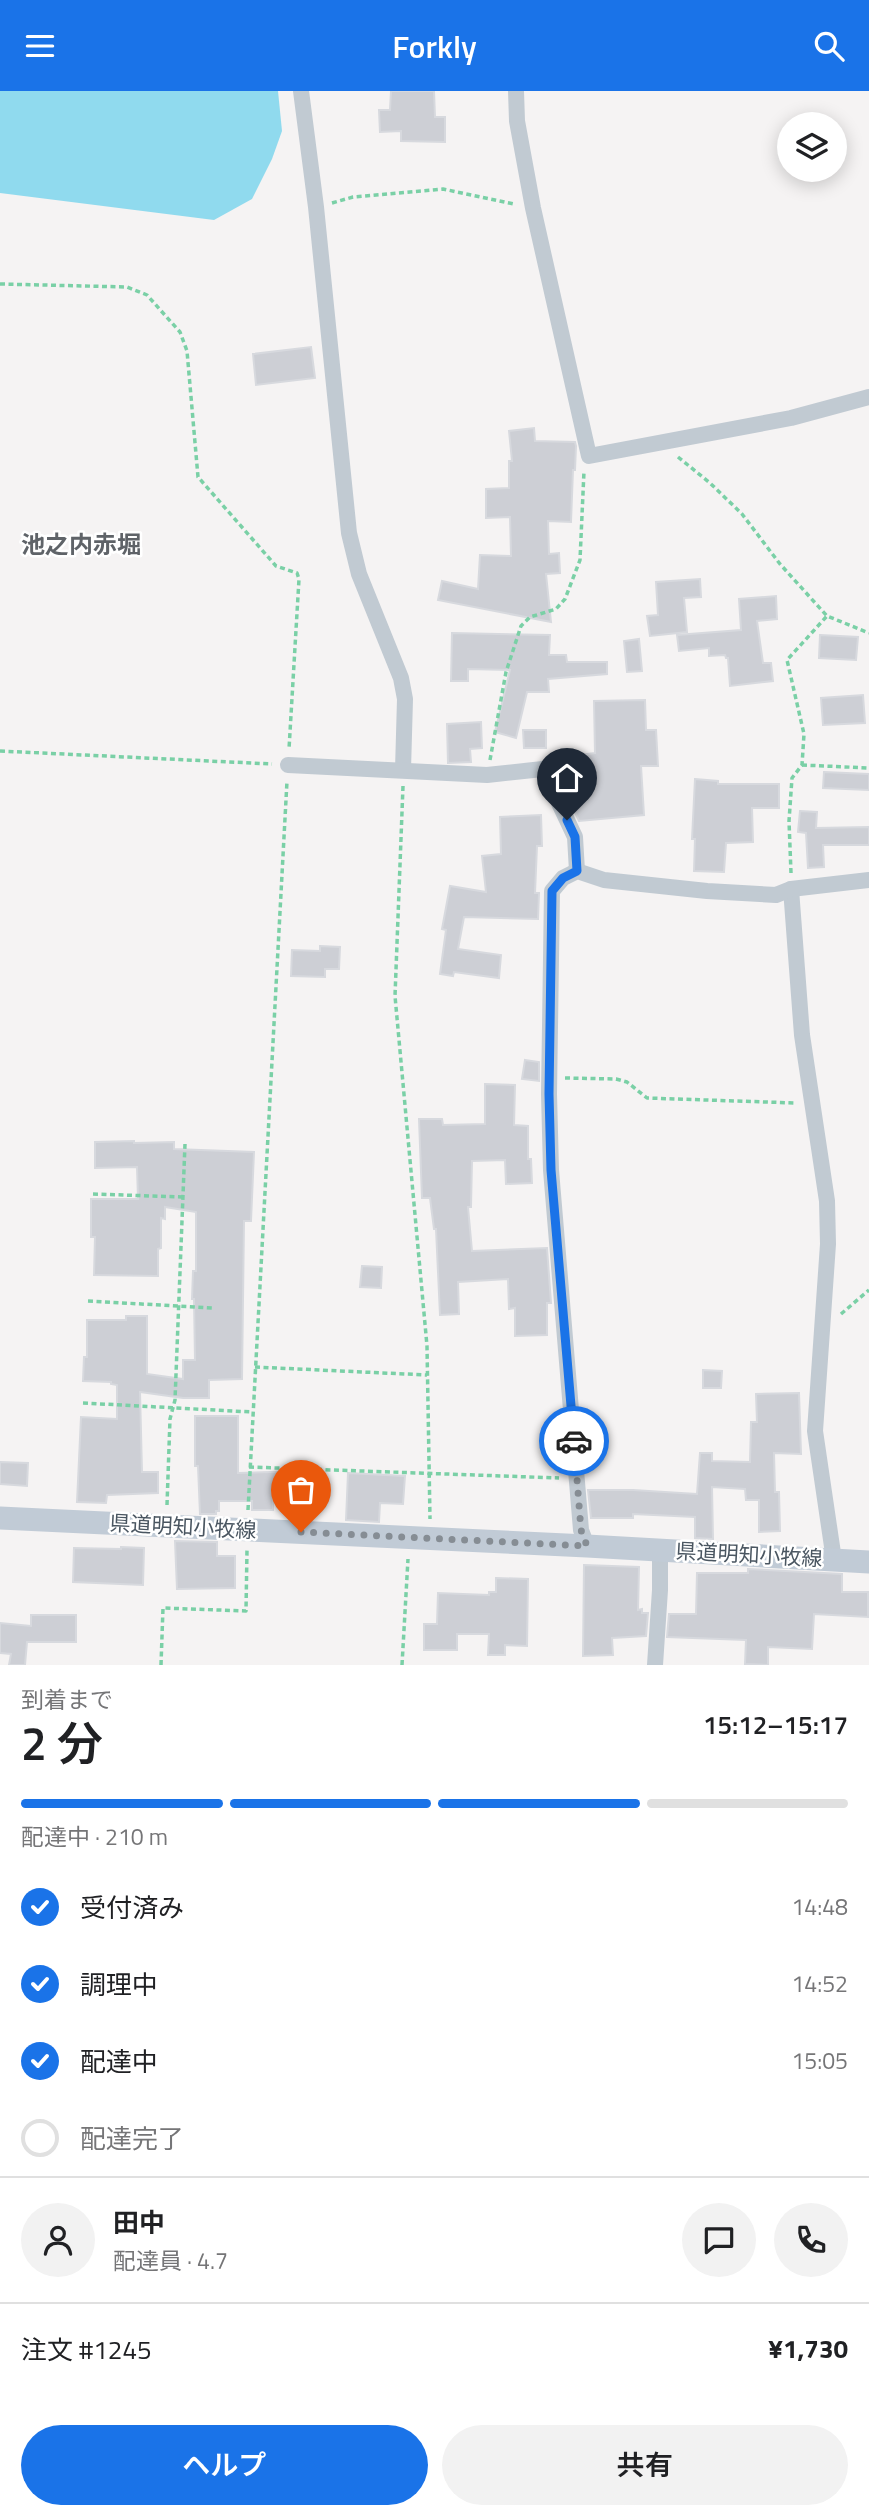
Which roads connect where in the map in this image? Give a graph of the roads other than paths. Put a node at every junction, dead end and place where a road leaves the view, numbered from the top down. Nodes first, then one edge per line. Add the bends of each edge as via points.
1 (301, 91) edge
2 (516, 91) edge
3 (869, 397) edge
4 (288, 765) road end
5 (403, 771) junction
6 (577, 871) junction
7 (869, 880) edge
8 (791, 889) junction
9 (0, 1518) edge
10 (587, 1546) junction
11 (660, 1550) junction
12 (834, 1560) junction
13 (869, 1562) edge
14 (655, 1665) edge

1 - 5 street via 349,533 359,574 401,678 405,699
2 - 3 street via 533,208 589,456 791,418
4 - 5 street
5 - 6 street via 487,775 552,768 559,803 575,837
6 - 8 street via 604,880 707,891 776,895
6 - 10 street via 552,891 549,1077 551,1170 581,1530
7 - 8 street
8 - 12 street via 802,1035 827,1212 815,1431
9 - 10 main road, 県道明知小牧線
10 - 11 main road, 県道明知小牧線
11 - 12 main road, 県道明知小牧線
11 - 14 street
12 - 13 main road, 県道明知小牧線

